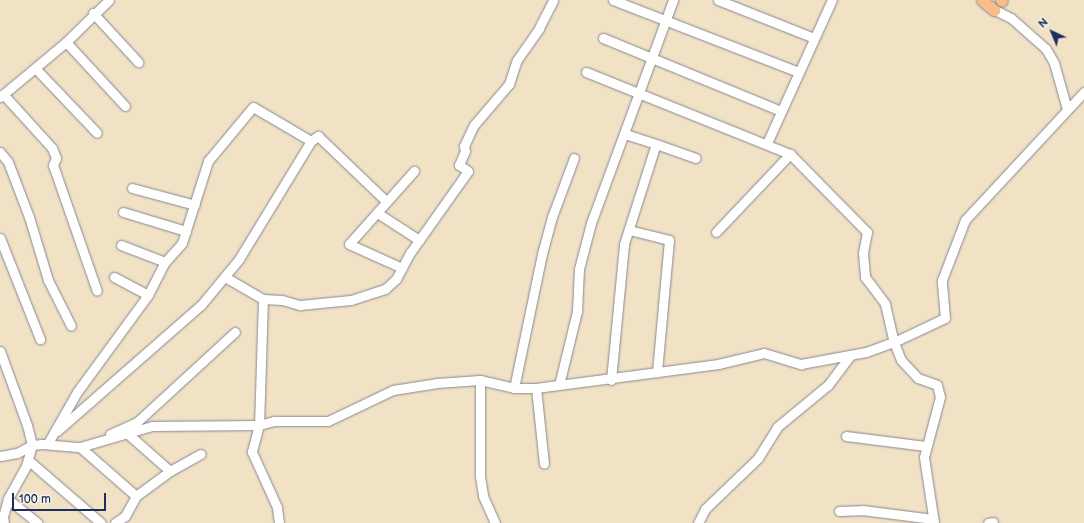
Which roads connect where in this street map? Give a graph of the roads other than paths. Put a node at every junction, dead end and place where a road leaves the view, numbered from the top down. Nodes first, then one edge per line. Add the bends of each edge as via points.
1 (109, 0) edge
2 (554, 0) edge
3 (613, 0) edge
4 (673, 0) edge
5 (718, 0) edge
6 (832, 0) edge
7 (977, 0) edge
8 (982, 0) edge
9 (994, 10) junction
10 (93, 14) junction
11 (665, 21) junction
12 (603, 38) dead end
13 (814, 38) junction
14 (66, 42) junction
15 (652, 59) junction
16 (138, 62) dead end
17 (36, 69) junction
18 (586, 72) dead end
19 (798, 72) junction
20 (1084, 92) edge
21 (2, 96) edge
22 (639, 96) junction
23 (125, 106) dead end
24 (1067, 109) junction
25 (781, 111) junction
26 (97, 134) dead end
27 (626, 134) junction
28 (311, 141) junction
29 (767, 143) junction
30 (656, 144) junction
31 (0, 152) edge
32 (790, 154) junction
33 (574, 158) dead end
34 (696, 158) dead end
35 (414, 172) dead end
36 (132, 188) dead end
37 (387, 202) junction
38 (195, 205) junction
39 (123, 212) dead end
40 (378, 214) junction
41 (629, 230) junction
42 (186, 232) junction
43 (716, 232) dead end
44 (0, 238) edge
45 (419, 240) junction
46 (122, 245) dead end
47 (165, 262) junction
48 (402, 268) junction
49 (114, 277) dead end
50 (225, 277) junction
51 (97, 291) dead end
52 (148, 295) junction
53 (263, 299) junction
54 (71, 326) dead end
55 (235, 332) dead end
56 (40, 338) dead end
57 (894, 342) junction
58 (0, 352) edge
59 (850, 356) junction
60 (657, 372) junction
61 (480, 380) junction
62 (611, 380) junction
63 (559, 385) junction
64 (514, 388) junction
65 (536, 388) junction
66 (259, 425) junction
67 (140, 426) junction
68 (128, 434) junction
69 (846, 436) dead end
70 (52, 438) junction
71 (32, 445) junction
72 (925, 446) junction
73 (80, 447) junction
74 (201, 454) dead end
75 (0, 456) edge
76 (28, 460) junction
77 (544, 464) dead end
78 (170, 471) junction
79 (136, 496) junction
80 (8, 499) junction
81 (839, 511) dead end
82 (933, 521) edge
83 (4, 523) edge
84 (38, 523) edge
85 (101, 523) edge
86 (115, 523) edge
87 (279, 523) edge
88 (495, 523) edge
89 (698, 523) edge

1 - 10 street
2 - 45 street via 517,60 509,84 474,125 459,165 468,171
3 - 11 street
4 - 11 street
5 - 13 street
6 - 13 street
7 - 9 street
8 - 9 main road
9 - 24 street via 1011,18 1046,49 1054,63
10 - 14 street
10 - 16 street
11 - 15 street
11 - 19 street
12 - 15 street
13 - 19 street
14 - 17 street
14 - 23 street
15 - 22 street
15 - 25 street
17 - 21 street
17 - 26 street
18 - 22 street
19 - 25 street
20 - 24 street
21 - 51 street via 52,148 56,158 53,165
22 - 27 street
22 - 29 street
24 - 57 street via 964,220 942,280 944,318
25 - 29 street
27 - 30 street
27 - 63 street via 591,224 579,269 577,311
28 - 37 street via 318,136
28 - 38 street via 253,107 208,161
28 - 50 street via 239,259
29 - 32 street
30 - 34 street
30 - 41 street
31 - 54 street via 8,162 29,217 48,280
32 - 43 street
32 - 57 street via 867,232 864,253 865,277 885,304
33 - 64 street via 552,217 542,254
35 - 37 street
36 - 38 street
37 - 40 street
38 - 42 street
39 - 42 street
40 - 45 street
40 - 48 street via 349,244
41 - 60 street via 669,240
41 - 62 street via 624,244
42 - 47 street via 182,243
44 - 56 street
45 - 48 street
46 - 47 street
47 - 52 street
48 - 53 street via 396,279 385,288 351,300 300,305 282,300
49 - 52 street
50 - 53 street
50 - 70 street via 201,305
52 - 70 street via 78,392
53 - 66 street
55 - 67 street
57 - 59 street
57 - 72 street via 901,360 918,378 937,386 940,397 932,430
58 - 71 street
59 - 60 street via 801,364 764,353 718,364
59 - 89 street via 828,385 777,426 758,458 706,509
60 - 62 street
61 - 64 street
61 - 66 street via 393,390 328,421 274,421
61 - 88 street via 480,476 483,496
62 - 63 street
63 - 65 street
64 - 65 street
65 - 77 street
66 - 67 street
66 - 87 street via 252,452 277,507
67 - 68 street
67 - 70 street via 88,441 73,443
68 - 73 street
68 - 78 street
69 - 72 street
70 - 71 street
70 - 73 street
71 - 75 street via 17,453
71 - 76 street
72 - 82 street via 924,457
73 - 79 street
74 - 78 street
76 - 80 street
76 - 85 street
78 - 79 street
79 - 86 street via 125,516
80 - 83 street via 2,517
80 - 84 street
81 - 82 street via 862,510

